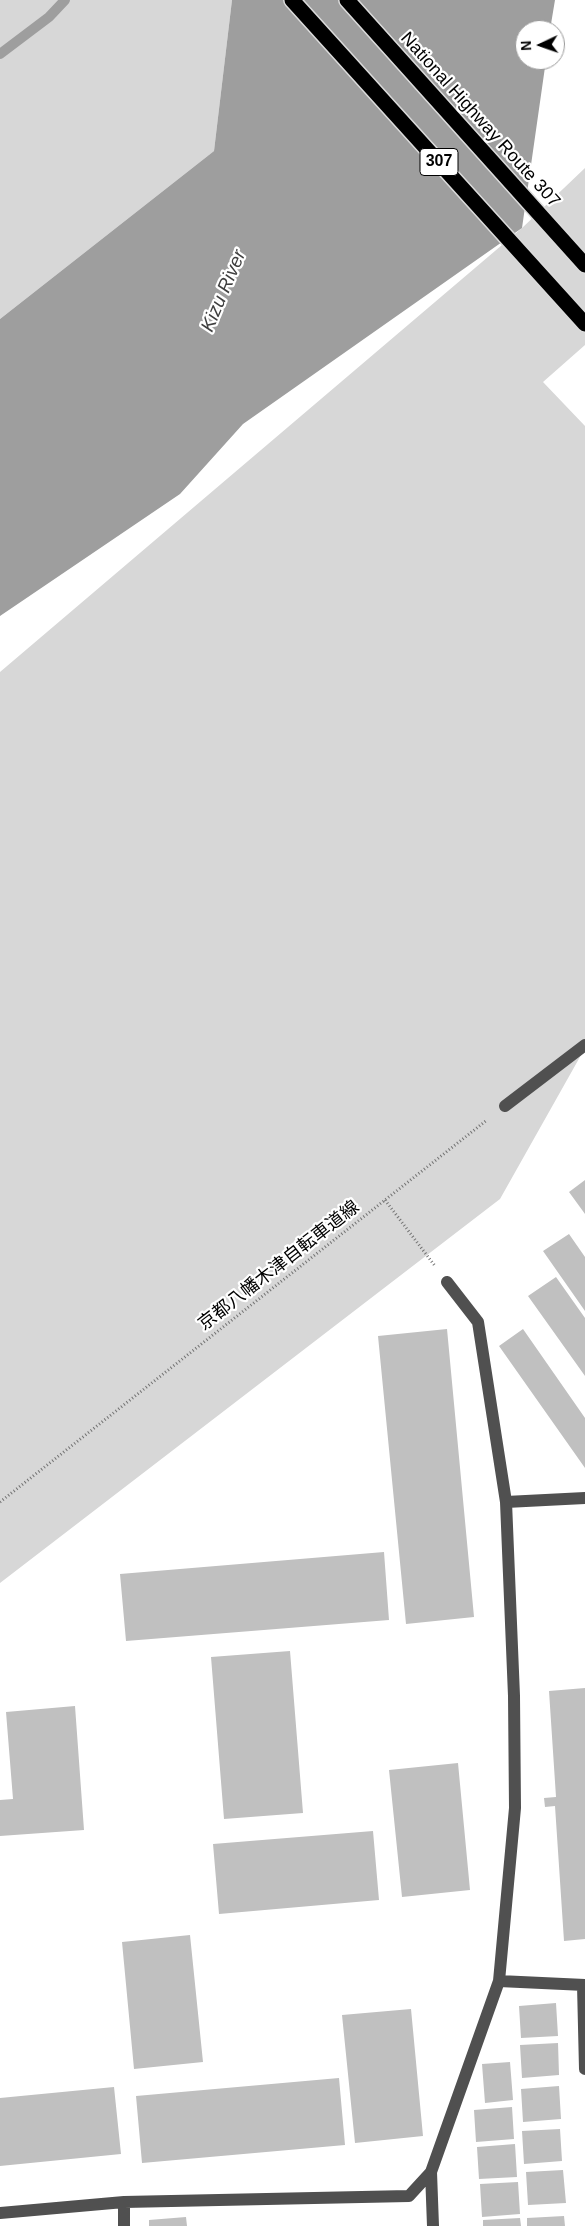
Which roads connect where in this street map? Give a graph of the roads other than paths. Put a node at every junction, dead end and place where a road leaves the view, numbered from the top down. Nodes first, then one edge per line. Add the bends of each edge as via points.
1 (292, 0) edge
2 (348, 0) edge
3 (585, 265) edge
4 (585, 324) edge
5 (585, 1045) edge
6 (505, 1106) road end
7 (447, 1282) road end
8 (585, 1498) edge
9 (506, 1502) junction
10 (499, 1981) junction
11 (584, 1985) edge
12 (585, 2069) edge
13 (432, 2172) junction
14 (124, 2202) junction
15 (0, 2213) edge
16 (124, 2226) edge
17 (433, 2226) edge

1 - 4 highway, 307
2 - 3 highway, National Highway Route 307 / 307
5 - 6 street
7 - 9 street via 478,1322
8 - 9 street
9 - 10 street via 515,1808
10 - 11 street
10 - 13 street
11 - 12 street
13 - 14 street via 409,2196
13 - 17 street
14 - 15 street
14 - 16 street

